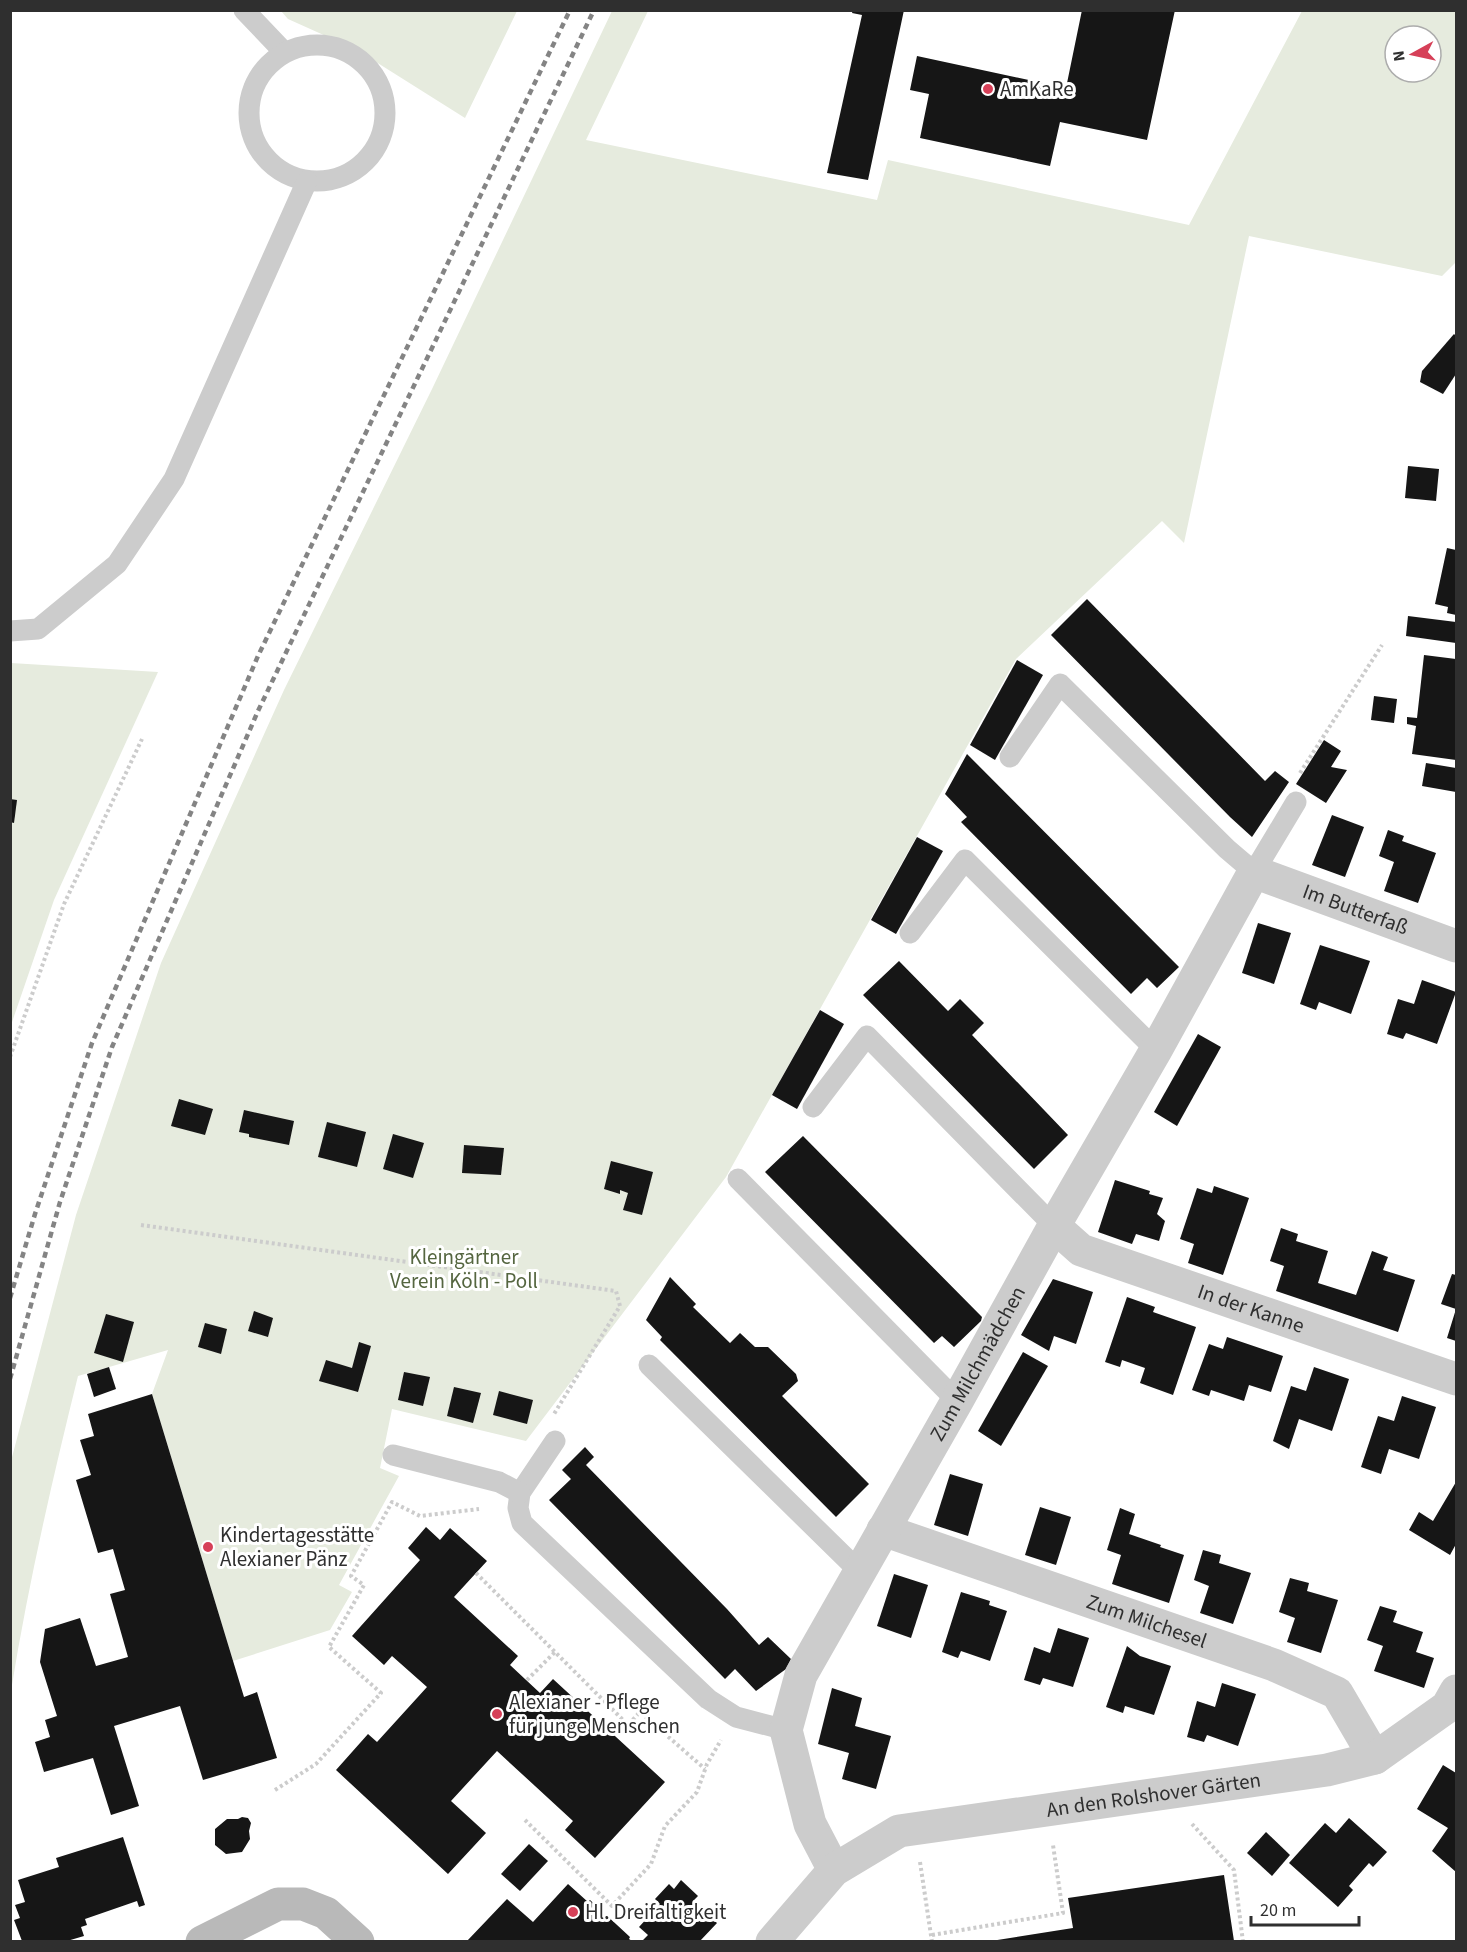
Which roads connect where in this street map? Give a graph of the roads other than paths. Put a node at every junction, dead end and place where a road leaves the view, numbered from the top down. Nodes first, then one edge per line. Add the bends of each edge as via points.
1 (244, 10) edge
2 (284, 52) junction
3 (307, 181) junction
4 (10, 631) edge
5 (1010, 757) dead end
6 (1296, 802) road end
7 (1254, 872) junction
8 (910, 933) dead end
9 (1456, 946) edge
10 (1156, 1050) junction
11 (813, 1107) dead end
12 (738, 1179) dead end
13 (1054, 1226) junction
14 (649, 1365) dead end
15 (1456, 1379) edge
16 (957, 1401) junction
17 (555, 1441) dead end
18 (393, 1455) dead end
19 (520, 1493) junction
20 (883, 1530) junction
21 (860, 1572) junction
22 (1456, 1691) edge
23 (786, 1730) junction
24 (1375, 1758) junction
25 (834, 1870) junction
26 (202, 1941) edge
27 (358, 1941) edge
28 (772, 1941) edge

1 - 2 lane
2 - 3 lane via 262,71 250,96 249,125 260,152 280,172
2 - 3 lane via 308,44 334,45 357,57 369,69 385,100 385,126 376,150 357,169 333,180
3 - 4 lane via 174,479 117,564 38,629
5 - 7 lane via 1060,684
6 - 7 lane
7 - 9 street, Im Butterfaß
7 - 10 street, Zum Milchmädchen
8 - 10 lane via 964,860
10 - 13 street, Zum Milchmädchen
11 - 13 lane via 867,1036
12 - 16 lane
13 - 15 street, In der Kanne via 1081,1250
13 - 16 street, Zum Milchmädchen
14 - 21 lane
16 - 20 street, Zum Milchmädchen
17 - 19 lane
18 - 19 lane via 499,1482
19 - 23 lane via 522,1523 708,1699 736,1717
20 - 21 street, Zum Milchmädchen
20 - 24 street, Zum Milchesel via 1274,1665 1337,1693
21 - 23 street, Zum Milchmädchen via 801,1675
22 - 24 street, An den Rolshover Gärten via 1447,1707
23 - 25 street, Zum Milchmädchen via 810,1824
24 - 25 street, An den Rolshover Gärten via 1327,1770 899,1831
25 - 28 street, An den Rolshover Gärten
26 - 27 street via 278,1904 303,1904 326,1913

